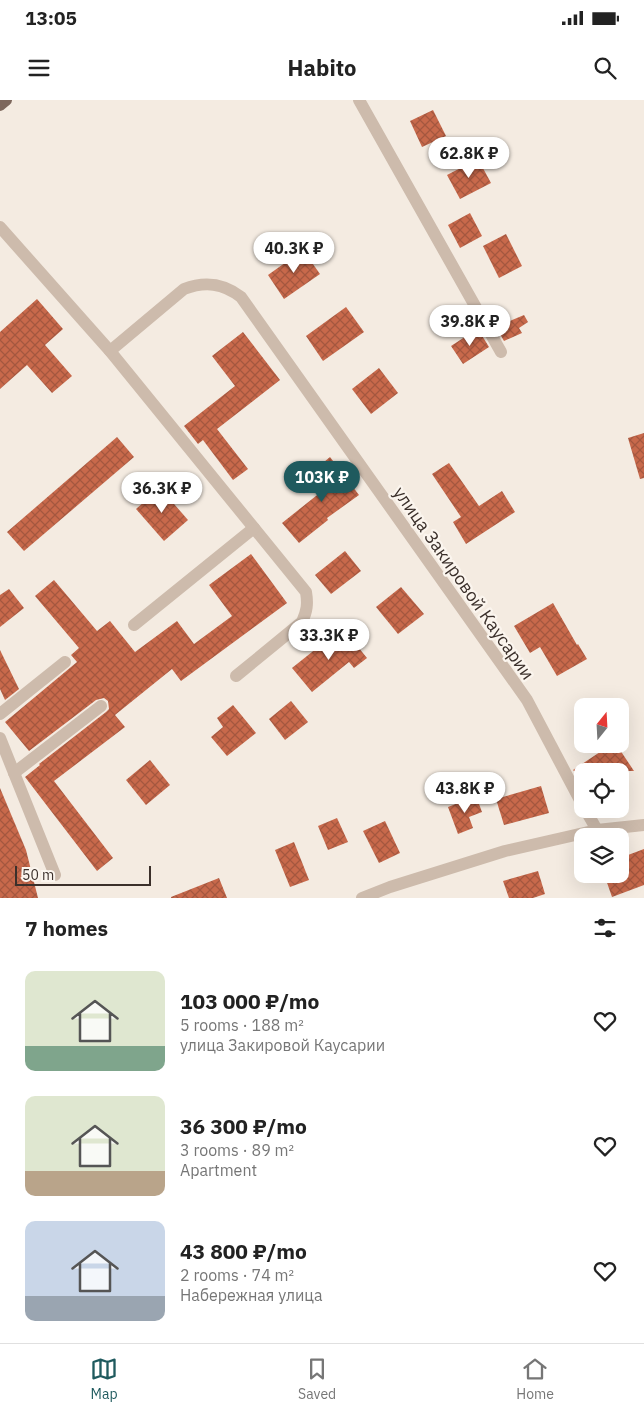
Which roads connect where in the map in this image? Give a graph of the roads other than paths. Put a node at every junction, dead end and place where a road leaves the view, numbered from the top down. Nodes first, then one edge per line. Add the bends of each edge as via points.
1 (6, 100) edge
2 (359, 100) edge
3 (0, 105) edge
4 (0, 227) edge
5 (110, 351) junction
6 (501, 352) dead end
7 (254, 528) junction
8 (134, 625) dead end
9 (65, 662) dead end
10 (236, 676) dead end
11 (101, 706) dead end
12 (0, 714) edge
13 (0, 738) edge
14 (14, 774) junction
15 (574, 789) edge
16 (644, 825) edge
17 (616, 828) edge
18 (574, 835) edge
19 (55, 875) dead end
20 (362, 898) edge

1 - 3 main road
2 - 6 street
4 - 5 street
5 - 7 street
5 - 15 street, улица Закировой Каусарии via 184,289 209,284 223,286 241,297 526,700
7 - 8 street
7 - 10 street via 306,592 308,604 302,622
9 - 12 street
11 - 14 street
13 - 14 street
14 - 19 street
16 - 17 street
18 - 20 street via 505,850

